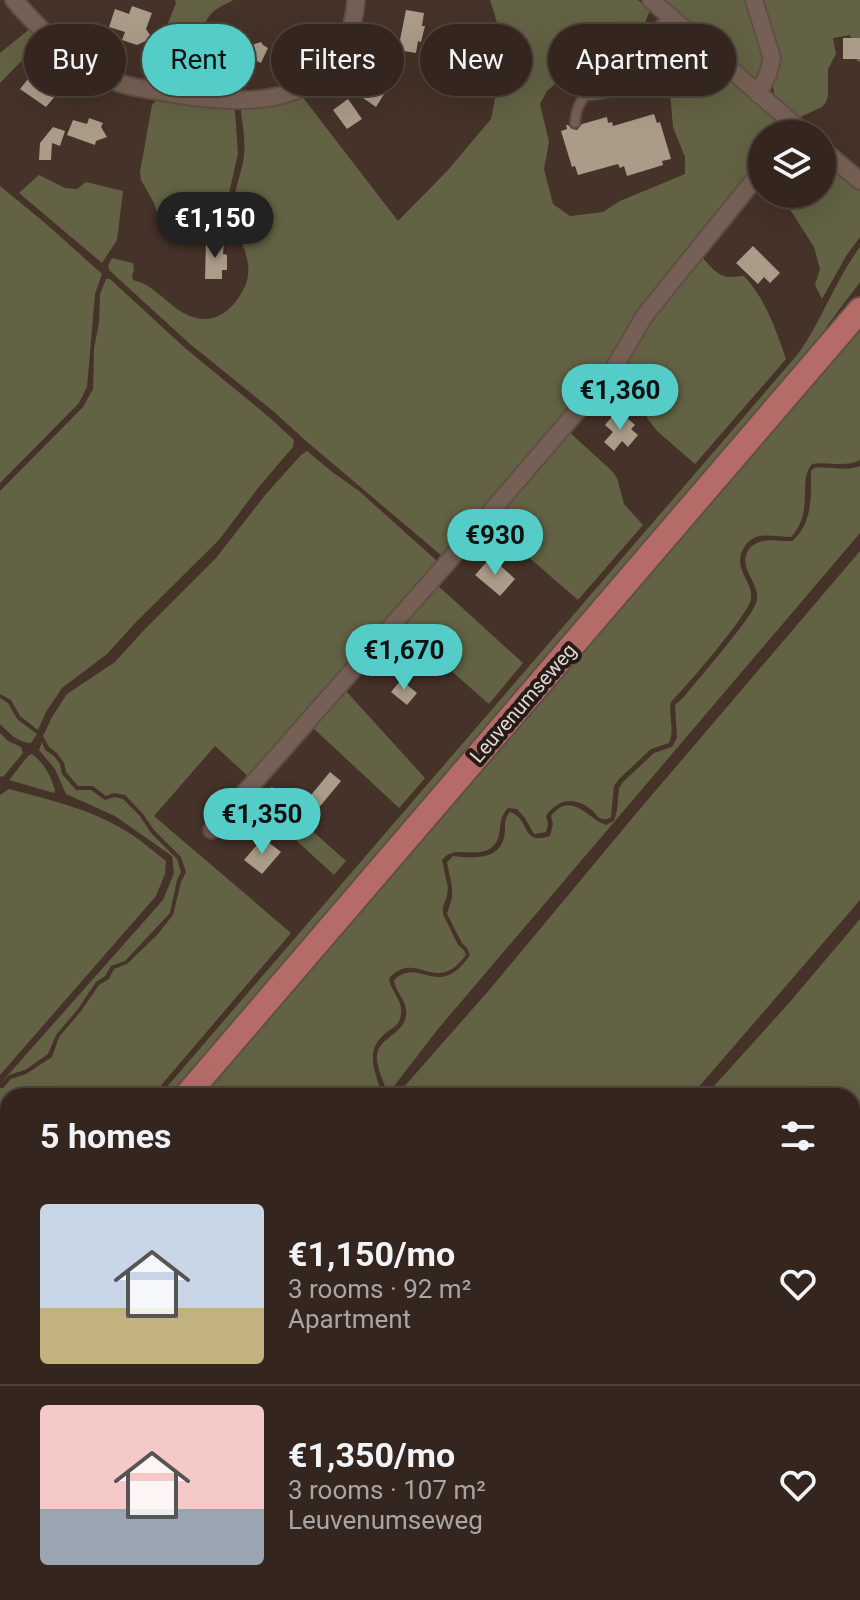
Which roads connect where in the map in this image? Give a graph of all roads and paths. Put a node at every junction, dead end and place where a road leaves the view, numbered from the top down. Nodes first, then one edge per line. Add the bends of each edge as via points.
1 (14, 0) edge
2 (356, 0) edge
3 (651, 0) edge
4 (754, 0) edge
5 (672, 18) junction
6 (667, 24) edge
7 (758, 94) junction
8 (585, 96) edge
9 (785, 120) edge
10 (575, 123) dead end
11 (836, 161) edge
12 (860, 181) edge
13 (748, 187) edge
14 (860, 310) edge
15 (212, 830) dead end
16 (193, 1088) edge

1 - 2 street via 61,49 119,82 238,101 284,95 325,74 346,41
3 - 5 street
4 - 7 street via 772,58
5 - 6 street
5 - 7 street
7 - 9 street
8 - 10 lane
11 - 12 street
13 - 15 street via 645,315 614,368
14 - 16 main road, Leuvenumseweg

